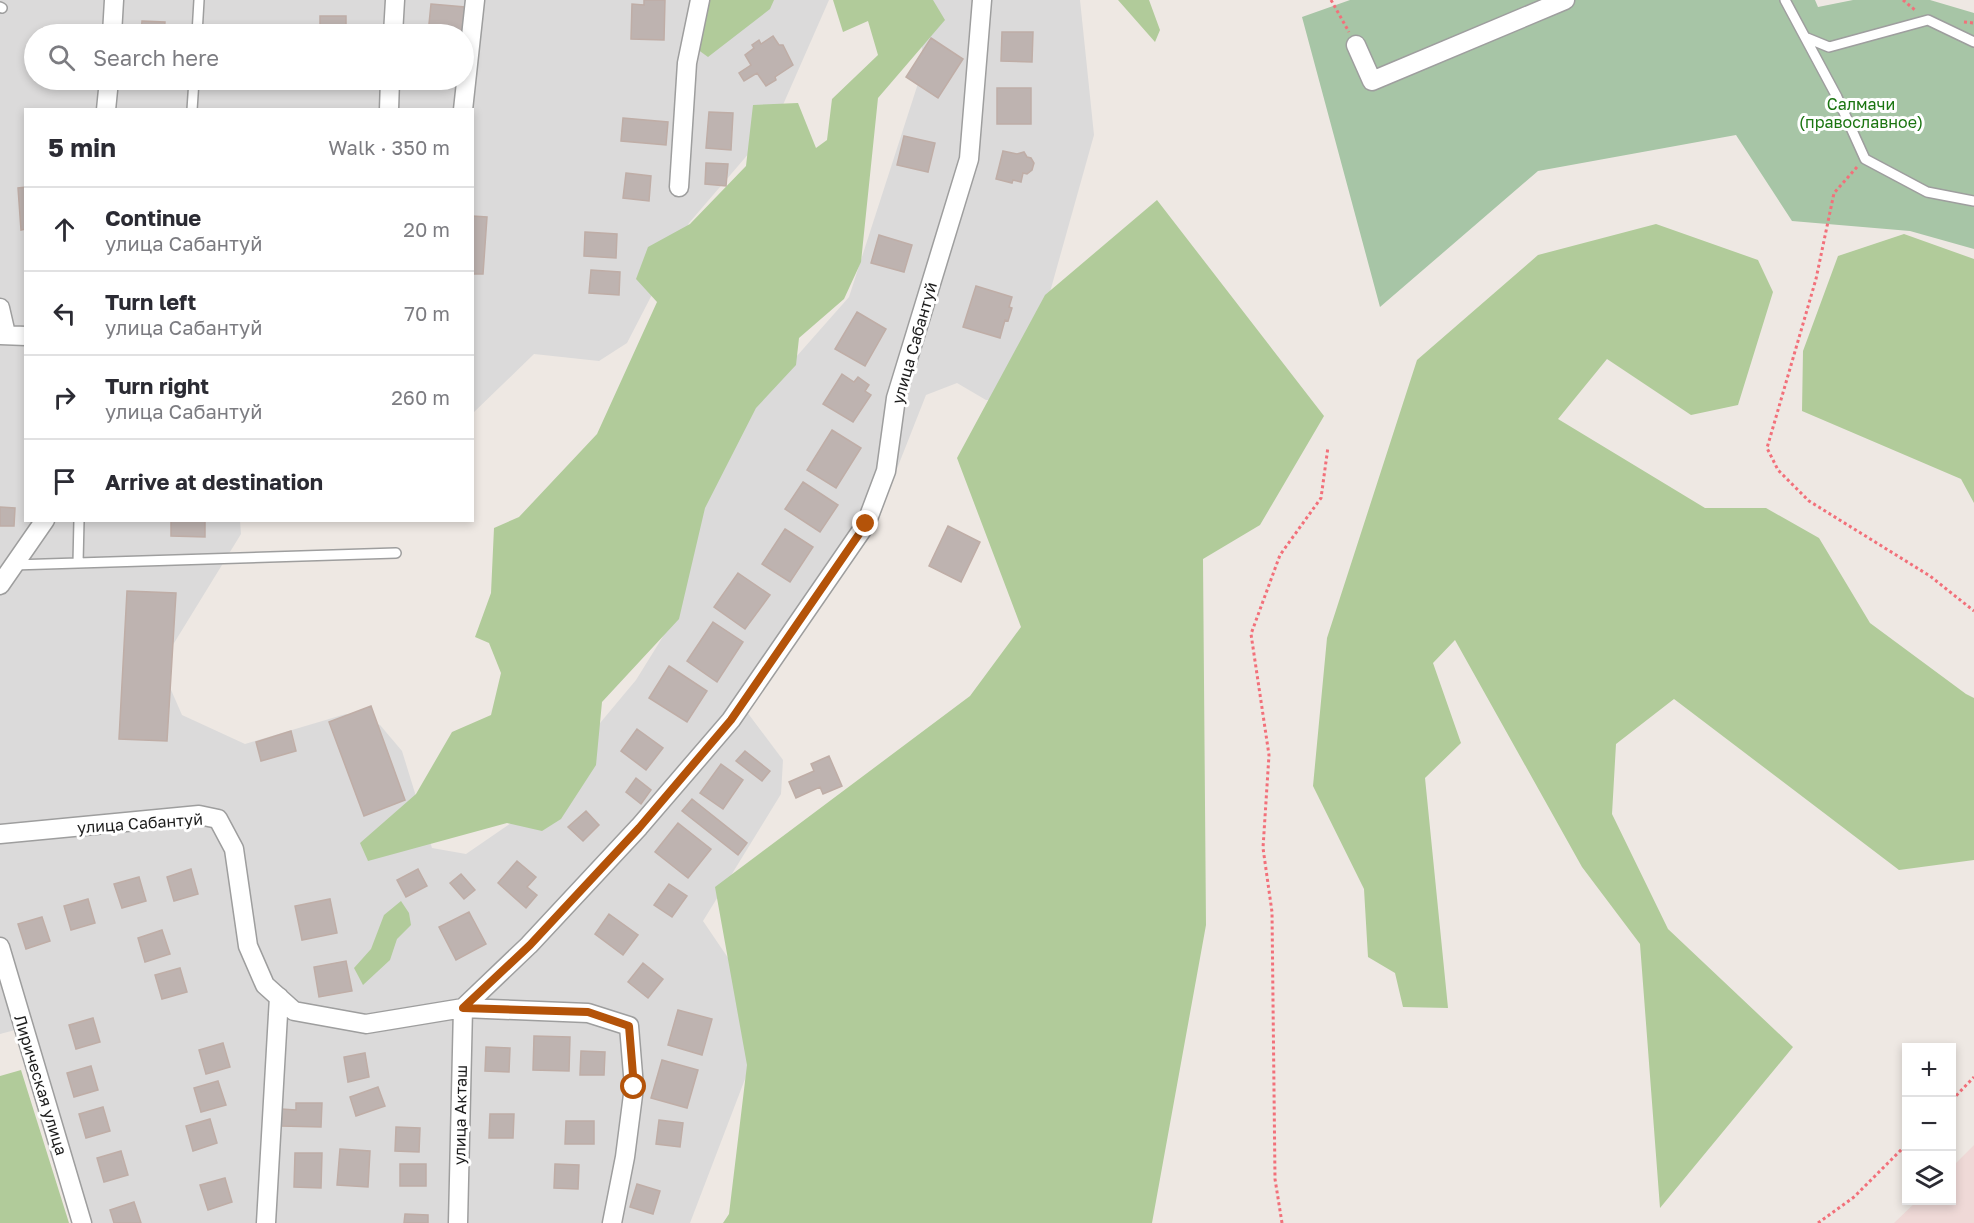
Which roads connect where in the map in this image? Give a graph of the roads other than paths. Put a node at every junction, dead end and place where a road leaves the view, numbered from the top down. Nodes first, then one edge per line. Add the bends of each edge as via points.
1 (114, 0) edge
2 (199, 0) edge
3 (395, 0) edge
4 (474, 0) edge
5 (700, 0) edge
6 (982, 0) edge
7 (1565, 0) edge
8 (1785, 0) edge
9 (113, 24) edge
10 (198, 24) edge
11 (394, 24) edge
12 (472, 24) edge
13 (1807, 39) junction
14 (1974, 42) edge
15 (1356, 45) road end
16 (108, 90) edge
17 (193, 90) edge
18 (390, 90) edge
19 (465, 90) edge
20 (106, 108) edge
21 (192, 108) edge
22 (389, 108) edge
23 (463, 108) edge
24 (679, 187) dead end
25 (1974, 201) edge
26 (0, 308) edge
27 (3, 334) edge
28 (24, 336) edge
29 (44, 522) edge
30 (80, 522) edge
31 (396, 553) dead end
32 (78, 563) junction
33 (13, 566) junction
34 (0, 585) edge
35 (0, 834) edge
36 (0, 947) edge
37 (279, 997) junction
38 (463, 1008) junction
39 (82, 1223) edge
40 (266, 1223) edge
41 (458, 1223) edge
42 (612, 1223) edge

1 - 9 street
2 - 10 lane
3 - 11 street
4 - 12 street
5 - 24 street via 687,63
6 - 38 street, улица Сабантуй via 969,159 896,398 886,471 866,524 731,720 639,828 530,945
7 - 15 street via 1372,81
8 - 13 lane
13 - 14 lane via 1829,47 1928,20
13 - 25 lane via 1865,159 1927,192
16 - 20 street
17 - 21 lane
18 - 22 street
19 - 23 street
26 - 27 street
27 - 28 street
29 - 33 street
30 - 32 lane
31 - 32 lane
32 - 33 lane
33 - 34 street
35 - 37 street, улица Сабантуй via 199,815 218,819 234,849 248,946 265,985
36 - 39 street, Лирическая улица
37 - 38 street, улица Сабантуй via 294,1011 366,1024
37 - 40 street
38 - 41 street, улица Акташ
38 - 42 street, улица Сабантуй via 588,1012 629,1026 634,1087

